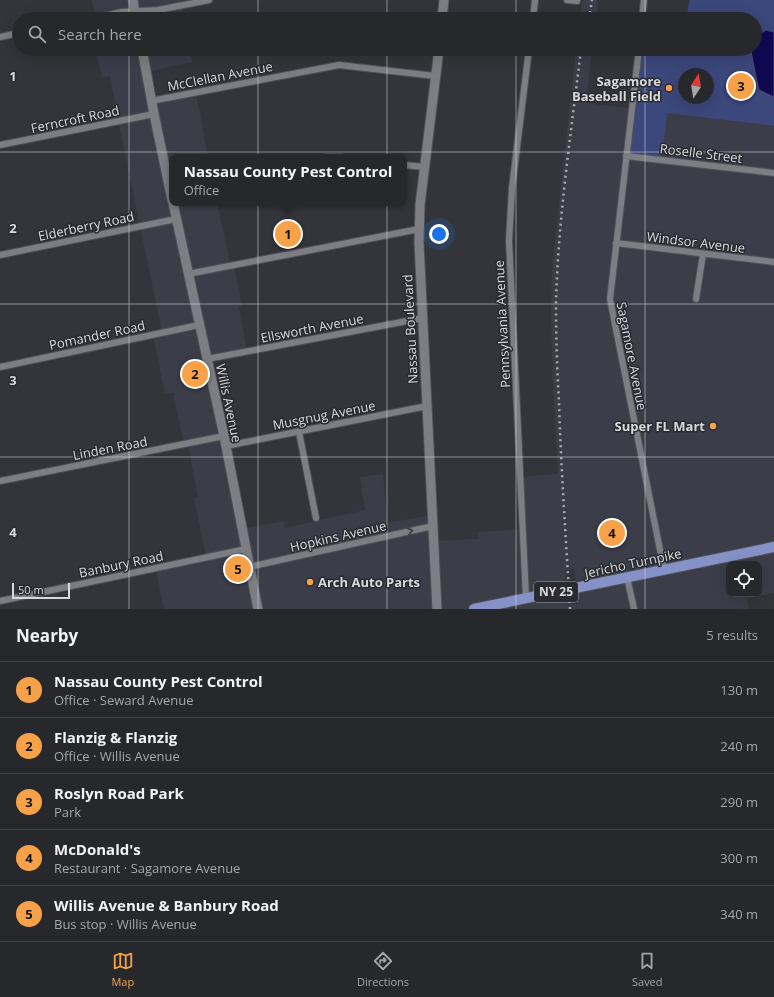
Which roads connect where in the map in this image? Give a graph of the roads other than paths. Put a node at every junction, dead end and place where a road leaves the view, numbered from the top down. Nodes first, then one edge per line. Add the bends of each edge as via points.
1 (133, 0) edge
2 (209, 0) edge
3 (444, 0) edge
4 (535, 0) edge
5 (567, 0) edge
6 (644, 0) edge
7 (576, 1) dead end
8 (135, 12) edge
9 (151, 12) edge
10 (443, 12) edge
11 (534, 12) edge
12 (643, 12) edge
13 (12, 34) edge
14 (0, 37) edge
15 (143, 56) edge
16 (438, 56) edge
17 (528, 56) edge
18 (638, 56) edge
19 (435, 76) junction
20 (151, 101) junction
21 (154, 114) junction
22 (0, 145) edge
23 (626, 156) junction
24 (407, 164) edge
25 (425, 167) junction
26 (774, 173) edge
27 (169, 178) edge
28 (174, 206) edge
29 (176, 219) junction
30 (419, 229) junction
31 (616, 243) junction
32 (703, 254) junction
33 (0, 255) edge
34 (774, 262) edge
35 (188, 274) junction
36 (696, 299) dead end
37 (422, 318) junction
38 (199, 325) junction
39 (206, 359) junction
40 (0, 366) edge
41 (427, 406) junction
42 (299, 432) junction
43 (224, 436) junction
44 (226, 446) junction
45 (0, 481) edge
46 (316, 518) dead end
47 (432, 526) junction
48 (774, 547) edge
49 (246, 549) junction
50 (249, 567) junction
51 (664, 570) junction
52 (628, 577) junction
53 (526, 598) junction
54 (0, 601) edge
55 (490, 607) edge
56 (258, 609) edge
57 (437, 609) edge
58 (474, 609) edge
59 (634, 609) edge

1 - 8 main road
2 - 9 street
3 - 10 main road
4 - 11 street
5 - 7 street
6 - 12 street
13 - 14 street
15 - 20 main road
16 - 19 main road, Nassau Boulevard
17 - 53 street, Pennsylvania Avenue via 512,188 509,241
18 - 23 street, Sagamore Avenue
19 - 20 street, McClellan Avenue via 339,65
19 - 25 main road, Nassau Boulevard
20 - 21 main road
21 - 22 street, Ferncroft Road
21 - 27 main road
23 - 26 street, Roselle Street
23 - 31 street, Sagamore Avenue
24 - 25 street
25 - 30 main road, Nassau Boulevard
28 - 29 main road, Willis Avenue
29 - 33 street, Elderberry Road
29 - 35 main road, Willis Avenue
30 - 35 street
30 - 37 main road, Nassau Boulevard
31 - 32 street, Windsor Avenue
31 - 51 street, Sagamore Avenue via 610,302
32 - 34 street, Windsor Avenue
32 - 36 street
35 - 38 main road, Willis Avenue
37 - 39 street, Ellsworth Avenue
37 - 41 main road, Nassau Boulevard
38 - 39 main road, Willis Avenue
38 - 40 street, Pomander Road
39 - 43 main road, Willis Avenue
41 - 42 street, Musgnug Avenue
41 - 47 main road, Nassau Boulevard
42 - 44 street, Musgnug Avenue
42 - 46 street
43 - 44 main road, Willis Avenue
43 - 45 street, Linden Road
44 - 49 main road, Willis Avenue
50 -> 47 street, Hopkins Avenue
47 - 57 main road, Nassau Boulevard
48 - 51 main road, Jericho Turnpike / NY 25
49 - 50 main road, Willis Avenue
49 - 54 street, Banbury Road
50 - 56 main road, Willis Avenue
51 - 52 main road, Jericho Turnpike / NY 25
52 - 53 main road, Jericho Turnpike / NY 25
52 - 59 street
53 - 55 main road, Jericho Turnpike / NY 25
55 - 58 main road, Jericho Turnpike / NY 25

